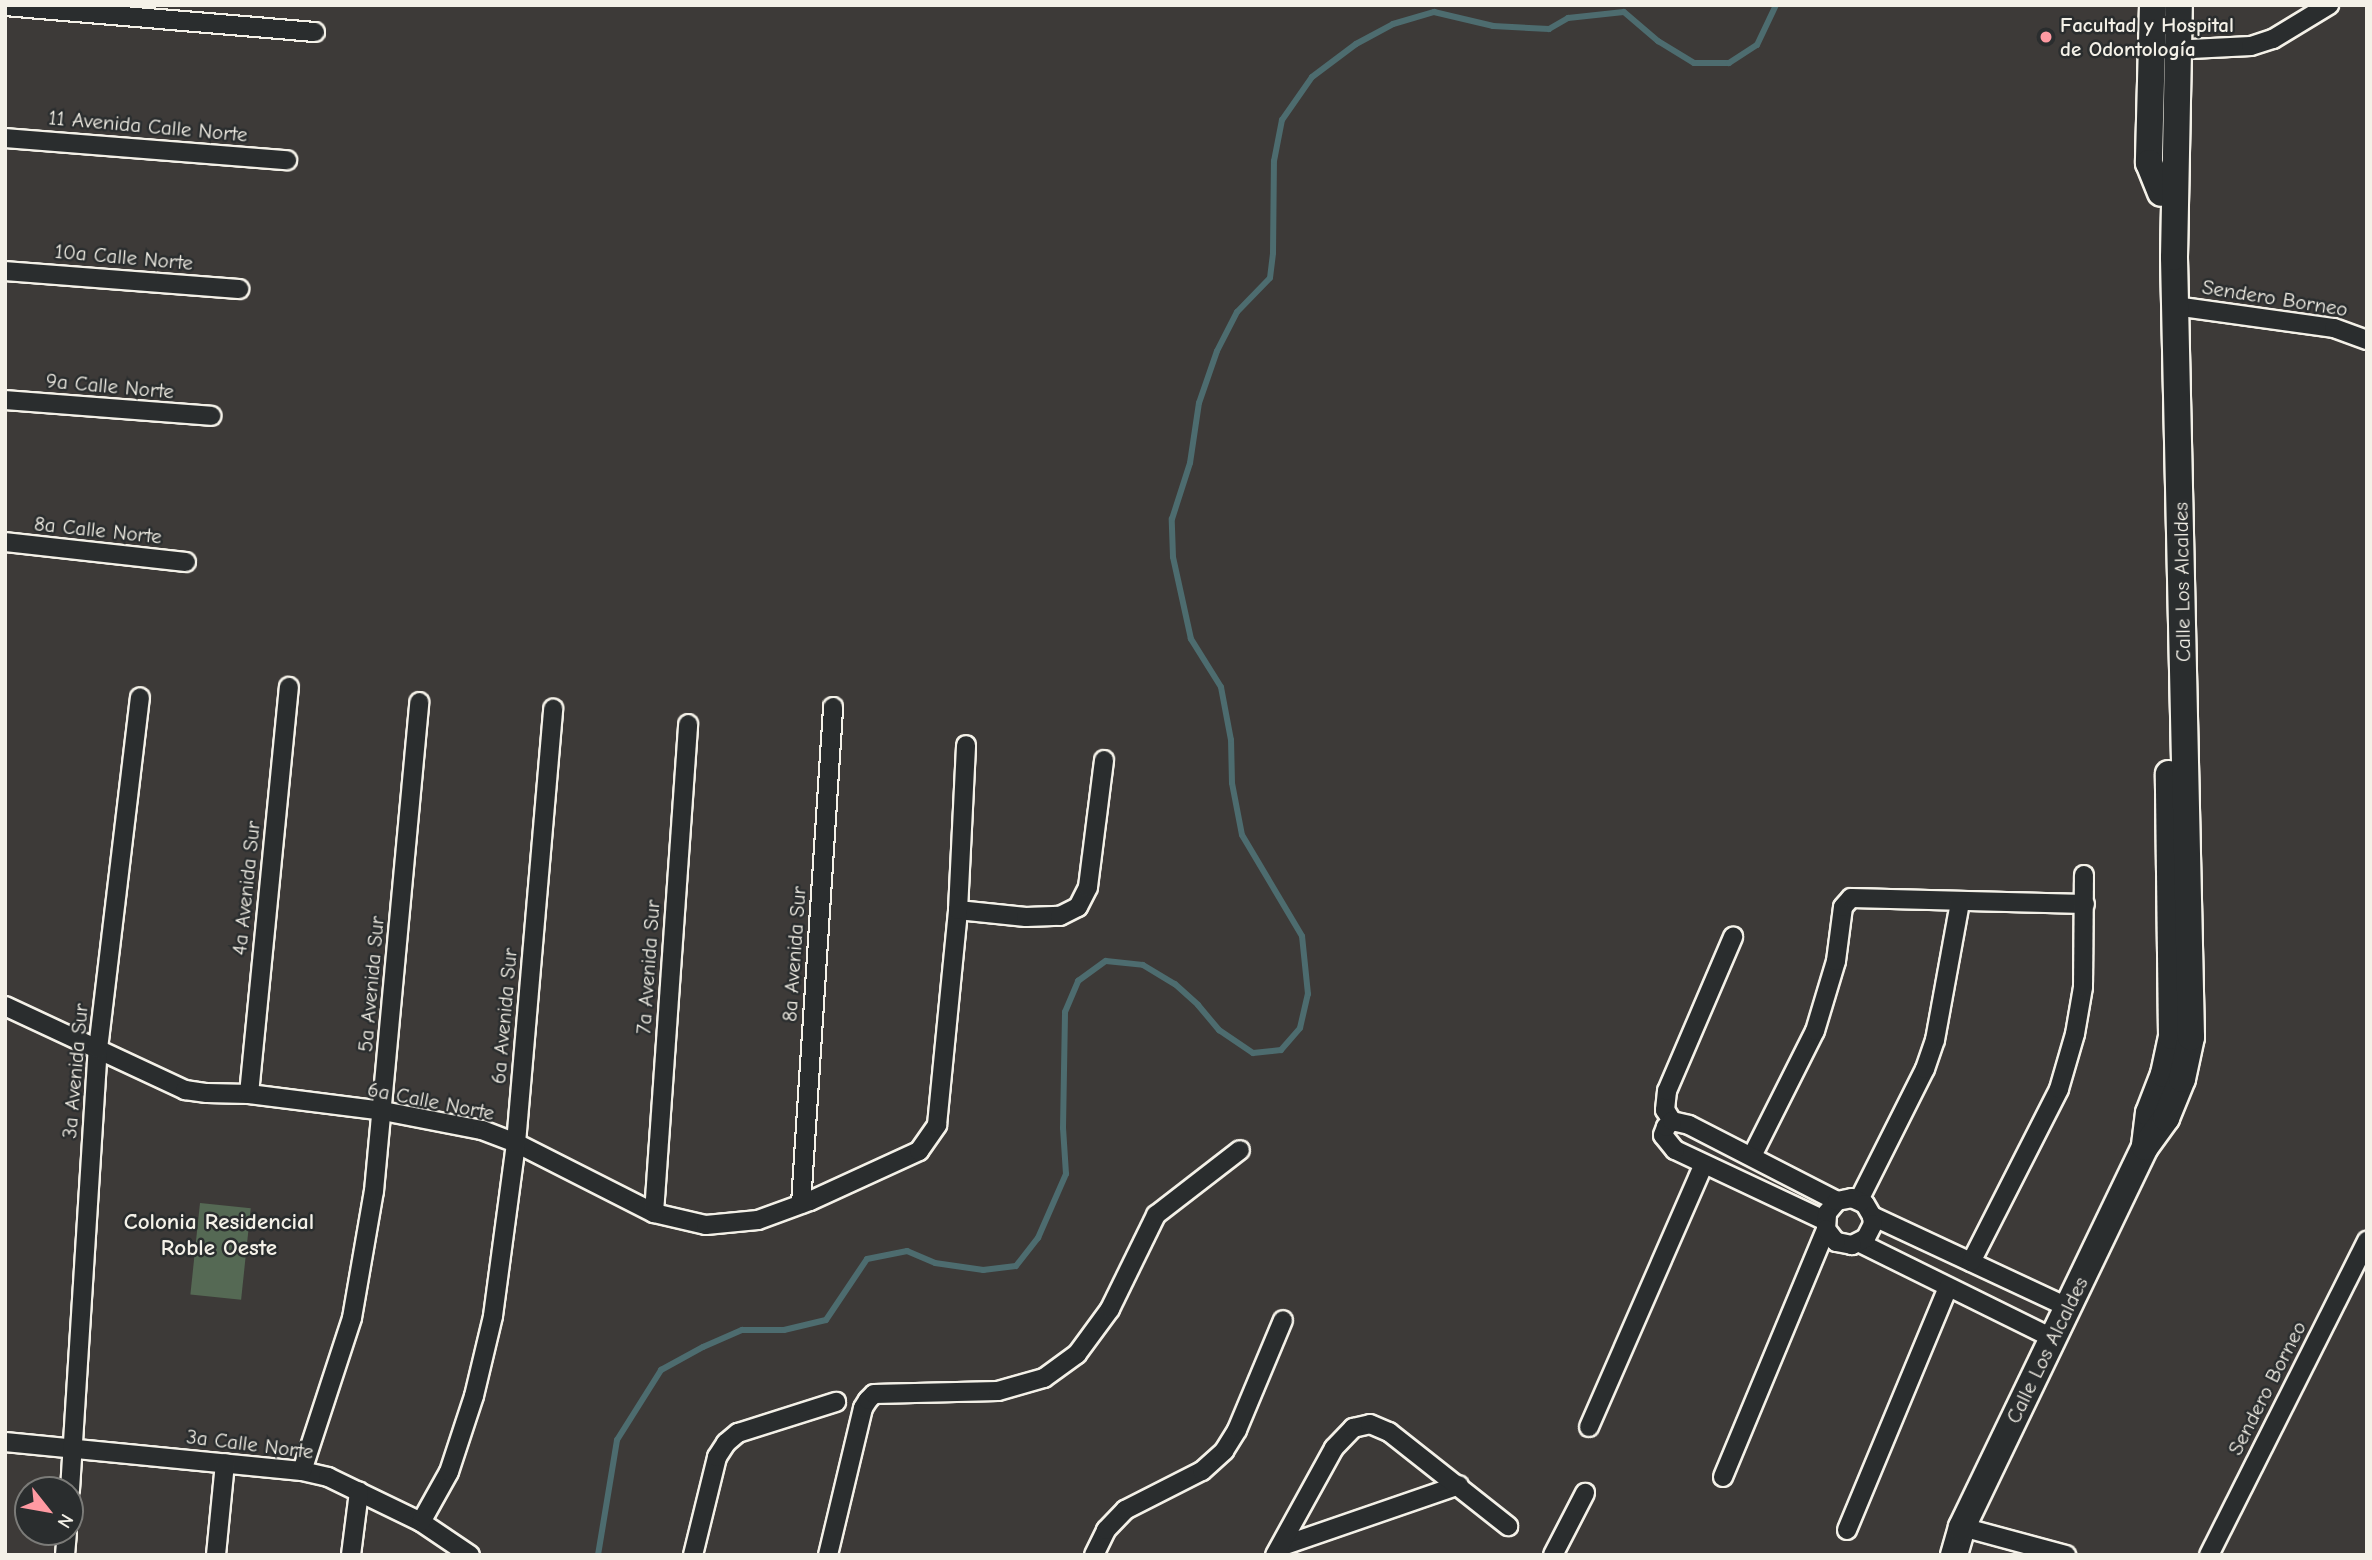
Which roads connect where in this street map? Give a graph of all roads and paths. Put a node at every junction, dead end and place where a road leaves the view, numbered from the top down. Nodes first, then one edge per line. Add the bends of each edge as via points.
1 (2153, 5) edge
2 (2166, 5) edge
3 (2179, 5) edge
4 (2192, 5) edge
5 (2329, 5) edge
6 (5, 6) edge
7 (315, 32) dead end
8 (2191, 49) junction
9 (5, 138) edge
10 (287, 160) dead end
11 (2161, 193) junction
12 (2174, 257) junction
13 (5, 271) edge
14 (239, 289) dead end
15 (2175, 306) junction
16 (2367, 340) edge
17 (5, 400) edge
18 (211, 416) dead end
19 (5, 542) edge
20 (186, 562) dead end
21 (289, 687) dead end
22 (140, 698) dead end
23 (419, 702) dead end
24 (833, 707) dead end
25 (553, 709) dead end
26 (688, 724) dead end
27 (966, 745) dead end
28 (1104, 760) dead end
29 (2084, 875) dead end
30 (1960, 902) junction
31 (2085, 904) junction
32 (958, 910) junction
33 (1733, 937) dead end
34 (5, 1006) edge
35 (98, 1049) junction
36 (249, 1094) junction
37 (383, 1111) junction
38 (1672, 1121) junction
39 (516, 1143) junction
40 (2145, 1147) junction
41 (1240, 1150) dead end
42 (1752, 1156) junction
43 (1703, 1166) junction
44 (1859, 1200) junction
45 (1837, 1201) junction
46 (801, 1204) junction
47 (654, 1213) junction
48 (1872, 1216) junction
49 (1826, 1225) junction
50 (2367, 1241) edge
51 (1860, 1243) junction
52 (1971, 1262) junction
53 (1948, 1287) junction
54 (2067, 1307) junction
55 (1283, 1320) dead end
56 (2052, 1338) junction
57 (836, 1402) dead end
58 (1590, 1427) dead end
59 (5, 1442) edge
60 (73, 1448) junction
61 (225, 1463) junction
62 (302, 1471) junction
63 (71, 1476) edge
64 (1723, 1477) dead end
65 (1459, 1485) junction
66 (359, 1492) junction
67 (1585, 1493) dead end
68 (421, 1522) junction
69 (1508, 1525) dead end
70 (1962, 1527) junction
71 (1847, 1530) dead end
72 (1279, 1550) edge
73 (216, 1555) edge
74 (351, 1555) edge
75 (470, 1555) edge
76 (693, 1555) edge
77 (828, 1555) edge
78 (1094, 1555) edge
79 (1553, 1555) edge
80 (1954, 1555) edge
81 (2066, 1555) edge
82 (2209, 1555) edge

1 - 11 main road via 2149,163
2 - 11 main road, Calle Los Alcaldes
3 - 12 main road, Calle Los Alcaldes
4 - 8 main road
5 - 8 street via 2273,39 2251,46
6 - 7 street
8 - 12 main road via 2189,172
9 - 10 street, 11 Avenida Calle Norte
11 - 40 main road, Calle Los Alcaldes via 2172,1036 2149,1113
12 - 15 main road, Calle Los Alcaldes
13 - 14 street, 10a Calle Norte
15 - 16 street, Sendero Borneo via 2334,328
15 - 40 main road, Calle Los Alcaldes via 2192,1037 2166,1118
17 - 18 street, 9a Calle Norte
19 - 20 street, 8a Calle Norte
21 - 36 street, 4a Avenida Sur
22 - 35 street, 3a Avenida Sur
23 - 37 street, 5a Avenida Sur
24 - 46 street, 8a Avenida Sur
25 - 39 street, 6a Avenida Sur
26 - 47 street, 7a Avenida Sur
27 - 32 street
28 - 32 street via 1088,887 1078,907 1059,916 1026,918
29 - 31 street
30 - 31 street
30 - 42 street via 1851,898 1843,907 1836,961 1815,1031
30 - 44 street via 1935,1040
31 - 52 street via 2083,987 2059,1088
32 - 46 street, 6a Calle Norte via 937,1125 919,1151
33 - 38 street via 1667,1091 1665,1110
34 - 35 street, 6a Calle Norte
35 - 36 street, 6a Calle Norte via 186,1090
35 - 60 street, 3a Avenida Sur
36 - 37 street, 6a Calle Norte
37 - 39 street, 6a Calle Norte via 482,1130
37 - 62 street, 5a Avenida Sur via 352,1318
38 - 42 street
38 - 43 street via 1663,1135 1666,1142
39 - 47 street, 6a Calle Norte
39 - 68 street, 6a Avenida Sur via 493,1317 474,1396 449,1472
40 - 54 main road, Calle Los Alcaldes
41 - 77 street via 1156,1214 1110,1309 1077,1354 1044,1378 998,1391 874,1394 863,1408
42 - 45 street
43 - 49 street
43 - 58 street
44 - 45 street
44 - 48 street
45 - 49 street via 1827,1213
46 - 47 street, 6a Calle Norte via 758,1220 706,1225
48 - 51 street via 1870,1232
48 - 52 street
49 - 51 street via 1830,1236 1843,1245
49 - 64 street
50 - 82 street, Sendero Borneo
51 - 53 street
52 - 54 street
53 - 56 street
53 - 71 street
54 - 56 main road, Calle Los Alcaldes
55 - 78 street via 1224,1451 1202,1471 1125,1510 1106,1530
56 - 70 main road, Calle Los Alcaldes
57 - 76 street via 738,1433 726,1443 716,1457
59 - 60 street, 3a Calle Norte
60 - 61 street, 3a Calle Norte
60 - 63 street, 3a Avenida Sur
61 - 62 street, 3a Calle Norte
61 - 73 street
62 - 66 street, 3a Calle Norte
65 - 69 street
65 - 72 street
65 - 72 street via 1389,1432 1370,1424 1353,1428 1334,1448
66 - 68 street, 3a Calle Norte
66 - 74 street
67 - 79 street
68 - 75 street, 3a Calle Norte
70 - 80 main road, Calle Los Alcaldes
70 - 81 street

